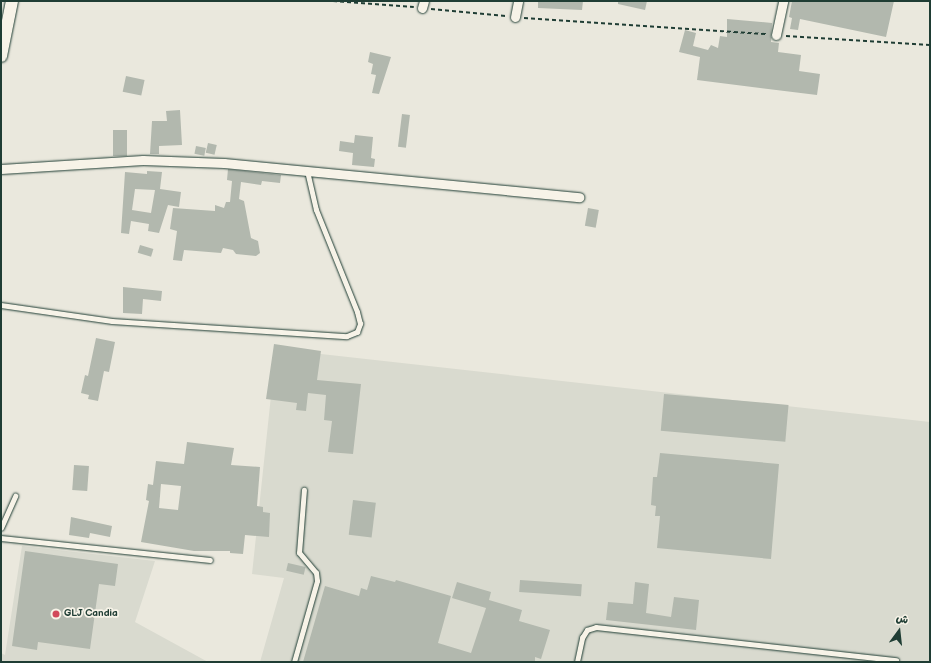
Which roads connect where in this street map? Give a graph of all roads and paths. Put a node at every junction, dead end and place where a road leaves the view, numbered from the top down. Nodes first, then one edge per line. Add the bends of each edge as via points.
1 (12, 1) edge
2 (332, 1) edge
3 (518, 1) edge
4 (783, 1) edge
5 (423, 4) edge
6 (515, 18) junction
7 (776, 35) junction
8 (930, 45) edge
9 (1, 56) edge
10 (1, 169) edge
11 (307, 171) junction
12 (579, 197) dead end
13 (1, 305) edge
14 (304, 490) dead end
15 (15, 496) dead end
16 (1, 528) edge
17 (1, 538) edge
18 (210, 560) dead end
19 (896, 660) dead end
20 (294, 662) edge
21 (577, 662) edge

1 - 9 street
2 - 5 path
3 - 6 street
4 - 7 street
5 - 6 path
6 - 7 path
7 - 8 path
10 - 11 street via 143,160 224,163
11 - 12 street
11 - 13 lane via 316,210 357,312 360,324 357,332 347,336 112,321
14 - 20 lane via 298,553 316,573 316,581
15 - 16 lane
17 - 18 lane
19 - 21 lane via 596,628 587,630

